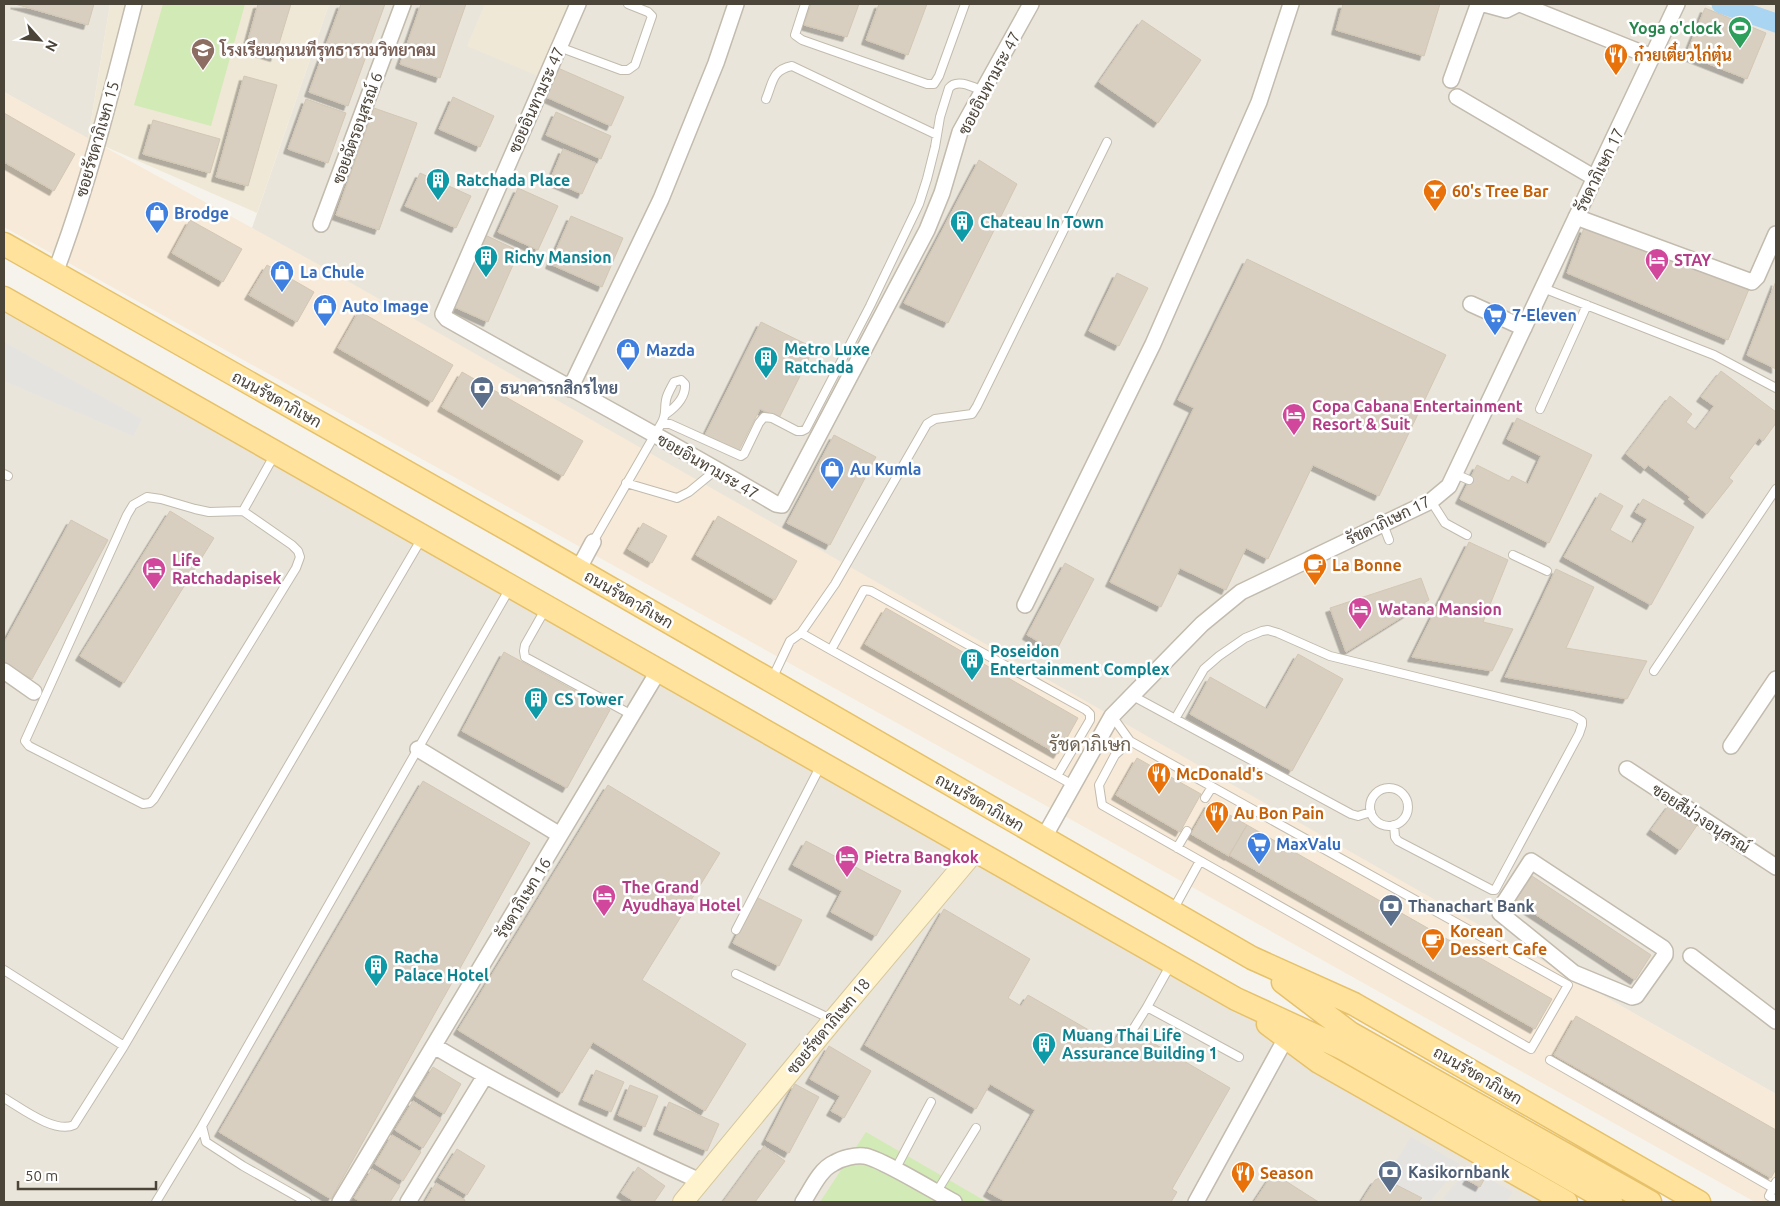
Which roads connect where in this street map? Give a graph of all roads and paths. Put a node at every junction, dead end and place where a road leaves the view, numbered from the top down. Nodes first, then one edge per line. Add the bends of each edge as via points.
1 (134, 4) edge
2 (403, 4) edge
3 (578, 4) edge
4 (628, 4) edge
5 (736, 4) edge
6 (805, 4) edge
7 (965, 4) edge
8 (1031, 4) edge
9 (1291, 4) edge
10 (1483, 4) edge
11 (1519, 4) edge
12 (1677, 4) edge
13 (559, 47) junction
14 (1652, 57) junction
15 (1451, 80) dead end
16 (983, 91) junction
17 (1457, 97) dead end
18 (766, 99) dead end
19 (937, 135) junction
20 (1107, 142) dead end
21 (1595, 178) junction
22 (1576, 217) junction
23 (321, 224) dead end
24 (1776, 234) edge
25 (4, 244) edge
26 (55, 273) junction
27 (1543, 288) junction
28 (4, 298) edge
29 (1471, 304) dead end
30 (1587, 305) junction
31 (1524, 328) junction
32 (1776, 388) edge
33 (570, 389) junction
34 (1540, 409) dead end
35 (666, 414) dead end
36 (658, 429) junction
37 (276, 452) junction
38 (717, 469) junction
39 (1455, 474) junction
40 (1469, 480) dead end
41 (626, 483) junction
42 (1776, 489) edge
43 (1431, 501) junction
44 (243, 511) junction
45 (1382, 524) junction
46 (1467, 535) dead end
47 (423, 536) junction
48 (1388, 540) dead end
49 (593, 542) joint
50 (1513, 555) dead end
51 (578, 570) junction
52 (1547, 571) dead end
53 (511, 586) junction
54 (1025, 605) dead end
55 (547, 607) junction
56 (801, 632) junction
57 (831, 650) junction
58 (659, 670) junction
59 (4, 671) edge
60 (1654, 671) dead end
61 (1776, 679) edge
62 (771, 681) junction
63 (34, 692) dead end
64 (1131, 695) junction
65 (632, 715) junction
66 (1112, 716) junction
67 (1175, 719) junction
68 (1130, 741) junction
69 (1731, 746) dead end
70 (418, 749) junction
71 (822, 763) junction
72 (1627, 769) dead end
73 (1057, 776) junction
74 (1073, 785) junction
75 (1212, 786) junction
76 (1205, 798) dead end
77 (1371, 812) junction
78 (1394, 825) junction
79 (1187, 831) dead end
80 (560, 835) junction
81 (1043, 839) junction
82 (1177, 848) junction
83 (975, 851) junction
84 (1200, 861) junction
85 (1776, 867) edge
86 (1172, 912) junction
87 (736, 930) dead end
88 (1691, 956) dead end
89 (1252, 958) junction
90 (1172, 962) junction
91 (4, 970) edge
92 (736, 974) dead end
93 (1571, 979) junction
94 (1236, 999) junction
95 (1147, 1007) junction
96 (833, 1020) junction
97 (1776, 1021) edge
98 (1132, 1031) dead end
99 (1286, 1038) junction
100 (124, 1046) junction
101 (434, 1046) junction
102 (1239, 1056) dead end
103 (1550, 1060) dead end
104 (485, 1076) junction
105 (4, 1098) edge
106 (931, 1102) dead end
107 (202, 1126) junction
108 (976, 1128) dead end
109 (895, 1170) junction
110 (700, 1181) junction
111 (1774, 1185) edge
112 (936, 1193) junction
113 (1776, 1200) edge
114 (156, 1202) edge
115 (307, 1202) edge
116 (340, 1202) edge
117 (408, 1202) edge
118 (683, 1202) edge
119 (803, 1202) edge
120 (952, 1202) edge
121 (1196, 1202) edge
122 (1566, 1202) edge
123 (1611, 1202) edge
124 (1650, 1202) edge
125 (1699, 1202) edge

1 - 26 street, ซอยรัชดาภิเษก 15 via 110,98
2 - 23 street, ซอยฉัตรอนุสรณ์ 6
3 - 13 street, ซอยอินทามระ 47
4 - 13 lane via 652,16 635,65 628,70
5 - 33 street via 661,199
6 - 7 lane via 795,35 802,40 926,84 934,84
8 - 16 street, ซอยอินทามระ 47
9 - 54 street via 1259,102 1157,336
10 - 11 street via 1506,10
10 - 15 street via 1477,8
11 - 14 street
12 - 14 street, รัชดาภิเษก 17
13 - 33 street, ซอยอินทามระ 47 via 443,314
14 - 21 street, รัชดาภิเษก 17
16 - 19 lane via 961,84 951,85
16 - 38 street, ซอยอินทามระ 47 via 960,132 927,230 782,505
17 - 21 street
18 - 19 lane via 774,76 782,68 792,66
19 - 36 lane via 919,204 806,429 797,431 764,417 741,456 664,422
20 - 56 lane via 977,406 972,414 935,419 927,424 835,584
21 - 22 street, รัชดาภิเษก 17
22 - 24 street via 1752,282 1758,278
22 - 27 street, รัชดาภิเษก 17
25 - 26 main road, ถนนรัชดาภิเษก
26 - 51 main road, ถนนรัชดาภิเษก
27 - 30 lane
27 - 31 street, รัชดาภิเษก 17
28 - 37 main road
29 - 31 street
30 - 32 lane via 1714,355
30 - 34 lane
31 - 39 street, รัชดาภิเษก 17
33 - 36 street, ซอยอินทามระ 47
35 - 36 lane
36 - 38 street, ซอยอินทามระ 47
36 - 41 lane
37 - 44 lane
37 - 47 main road
38 - 41 lane via 677,498
39 - 40 lane
39 - 43 street, รัชดาภิเษก 17 via 1449,486
41 - 49 lane
42 - 60 lane
43 - 45 street, รัชดาภิเษก 17
43 - 46 lane via 1445,523
44 - 44 lane via 292,545 298,551 299,563 154,799 143,804 26,744 26,736 133,505 147,497 209,512
45 - 48 lane
45 - 64 street, รัชดาภิเษก 17 via 1241,592 1202,624
47 - 53 main road
47 - 100 lane
49 - 51 street
50 - 52 lane
51 - 62 main road, ถนนรัชดาภิเษก
53 - 55 main road
53 - 70 lane
55 - 58 main road
55 - 65 lane via 526,645 525,656
56 - 57 lane
56 - 62 lane via 790,641
57 - 73 lane
57 - 73 lane via 860,594 864,590 870,591 1086,710 1090,720
58 - 65 street, รัชดาภิเษก 16
58 - 71 main road
59 - 63 street
61 - 69 street
62 - 81 main road, ถนนรัชดาภิเษก
64 - 66 street, รัชดาภิเษก 17
64 - 67 lane
65 - 80 street, รัชดาภิเษก 16
66 - 68 lane
66 - 74 street, รัชดาภิเษก 17
67 - 77 lane via 1351,814 1358,816
67 - 78 lane via 1204,669 1245,638 1268,630 1330,656 1572,715 1582,721 1579,734 1495,890 1398,841
68 - 75 lane
68 - 82 lane via 1115,755 1098,785 1102,805
70 - 80 street
70 - 107 lane
71 - 83 main road
71 - 87 lane
72 - 85 street, ซอยสีม่วงอนุสรณ์
73 - 74 lane
74 - 81 street, รัชดาภิเษก 17
75 - 76 lane
75 - 93 lane
77 - 78 lane via 1382,825
77 - 78 lane via 1371,800 1380,790 1393,788 1399,791 1408,807 1404,818
79 - 82 lane
80 - 101 street, รัชดาภิเษก 16
81 - 86 main road, ถนนรัชดาภิเษก
82 - 84 lane
83 - 90 main road
83 - 96 street, ซอยรัชดาภิเษก 18
84 - 86 lane
84 - 93 lane via 1531,1049
86 - 89 main road, ถนนรัชดาภิเษก
88 - 97 street
89 - 124 main road, ถนนรัชดาภิเษก via 1350,1033
89 - 125 main road, ถนนรัชดาภิเษก via 1354,1004
90 - 94 main road
90 - 95 lane
91 - 100 lane
92 - 96 lane
93 - 93 street via 1634,996 1665,951 1531,861 1499,911
94 - 99 main road
94 - 123 main road via 1342,1048
95 - 98 lane
95 - 102 lane
96 - 110 street, ซอยรัชดาภิเษก 18
99 - 121 street
99 - 122 main road via 1319,1062
100 - 105 lane via 74,1125 68,1128 54,1126
101 - 104 street
101 - 116 street, รัชดาภิเษก 16
103 - 111 lane
104 - 110 street via 590,1131
104 - 117 street
106 - 109 lane
107 - 114 lane
107 - 115 lane via 206,1142
108 - 112 lane
109 - 112 street
109 - 119 street via 866,1156 833,1163
110 - 118 street, ซอยรัชดาภิเษก 18
111 - 113 lane via 1769,1196
112 - 120 street

